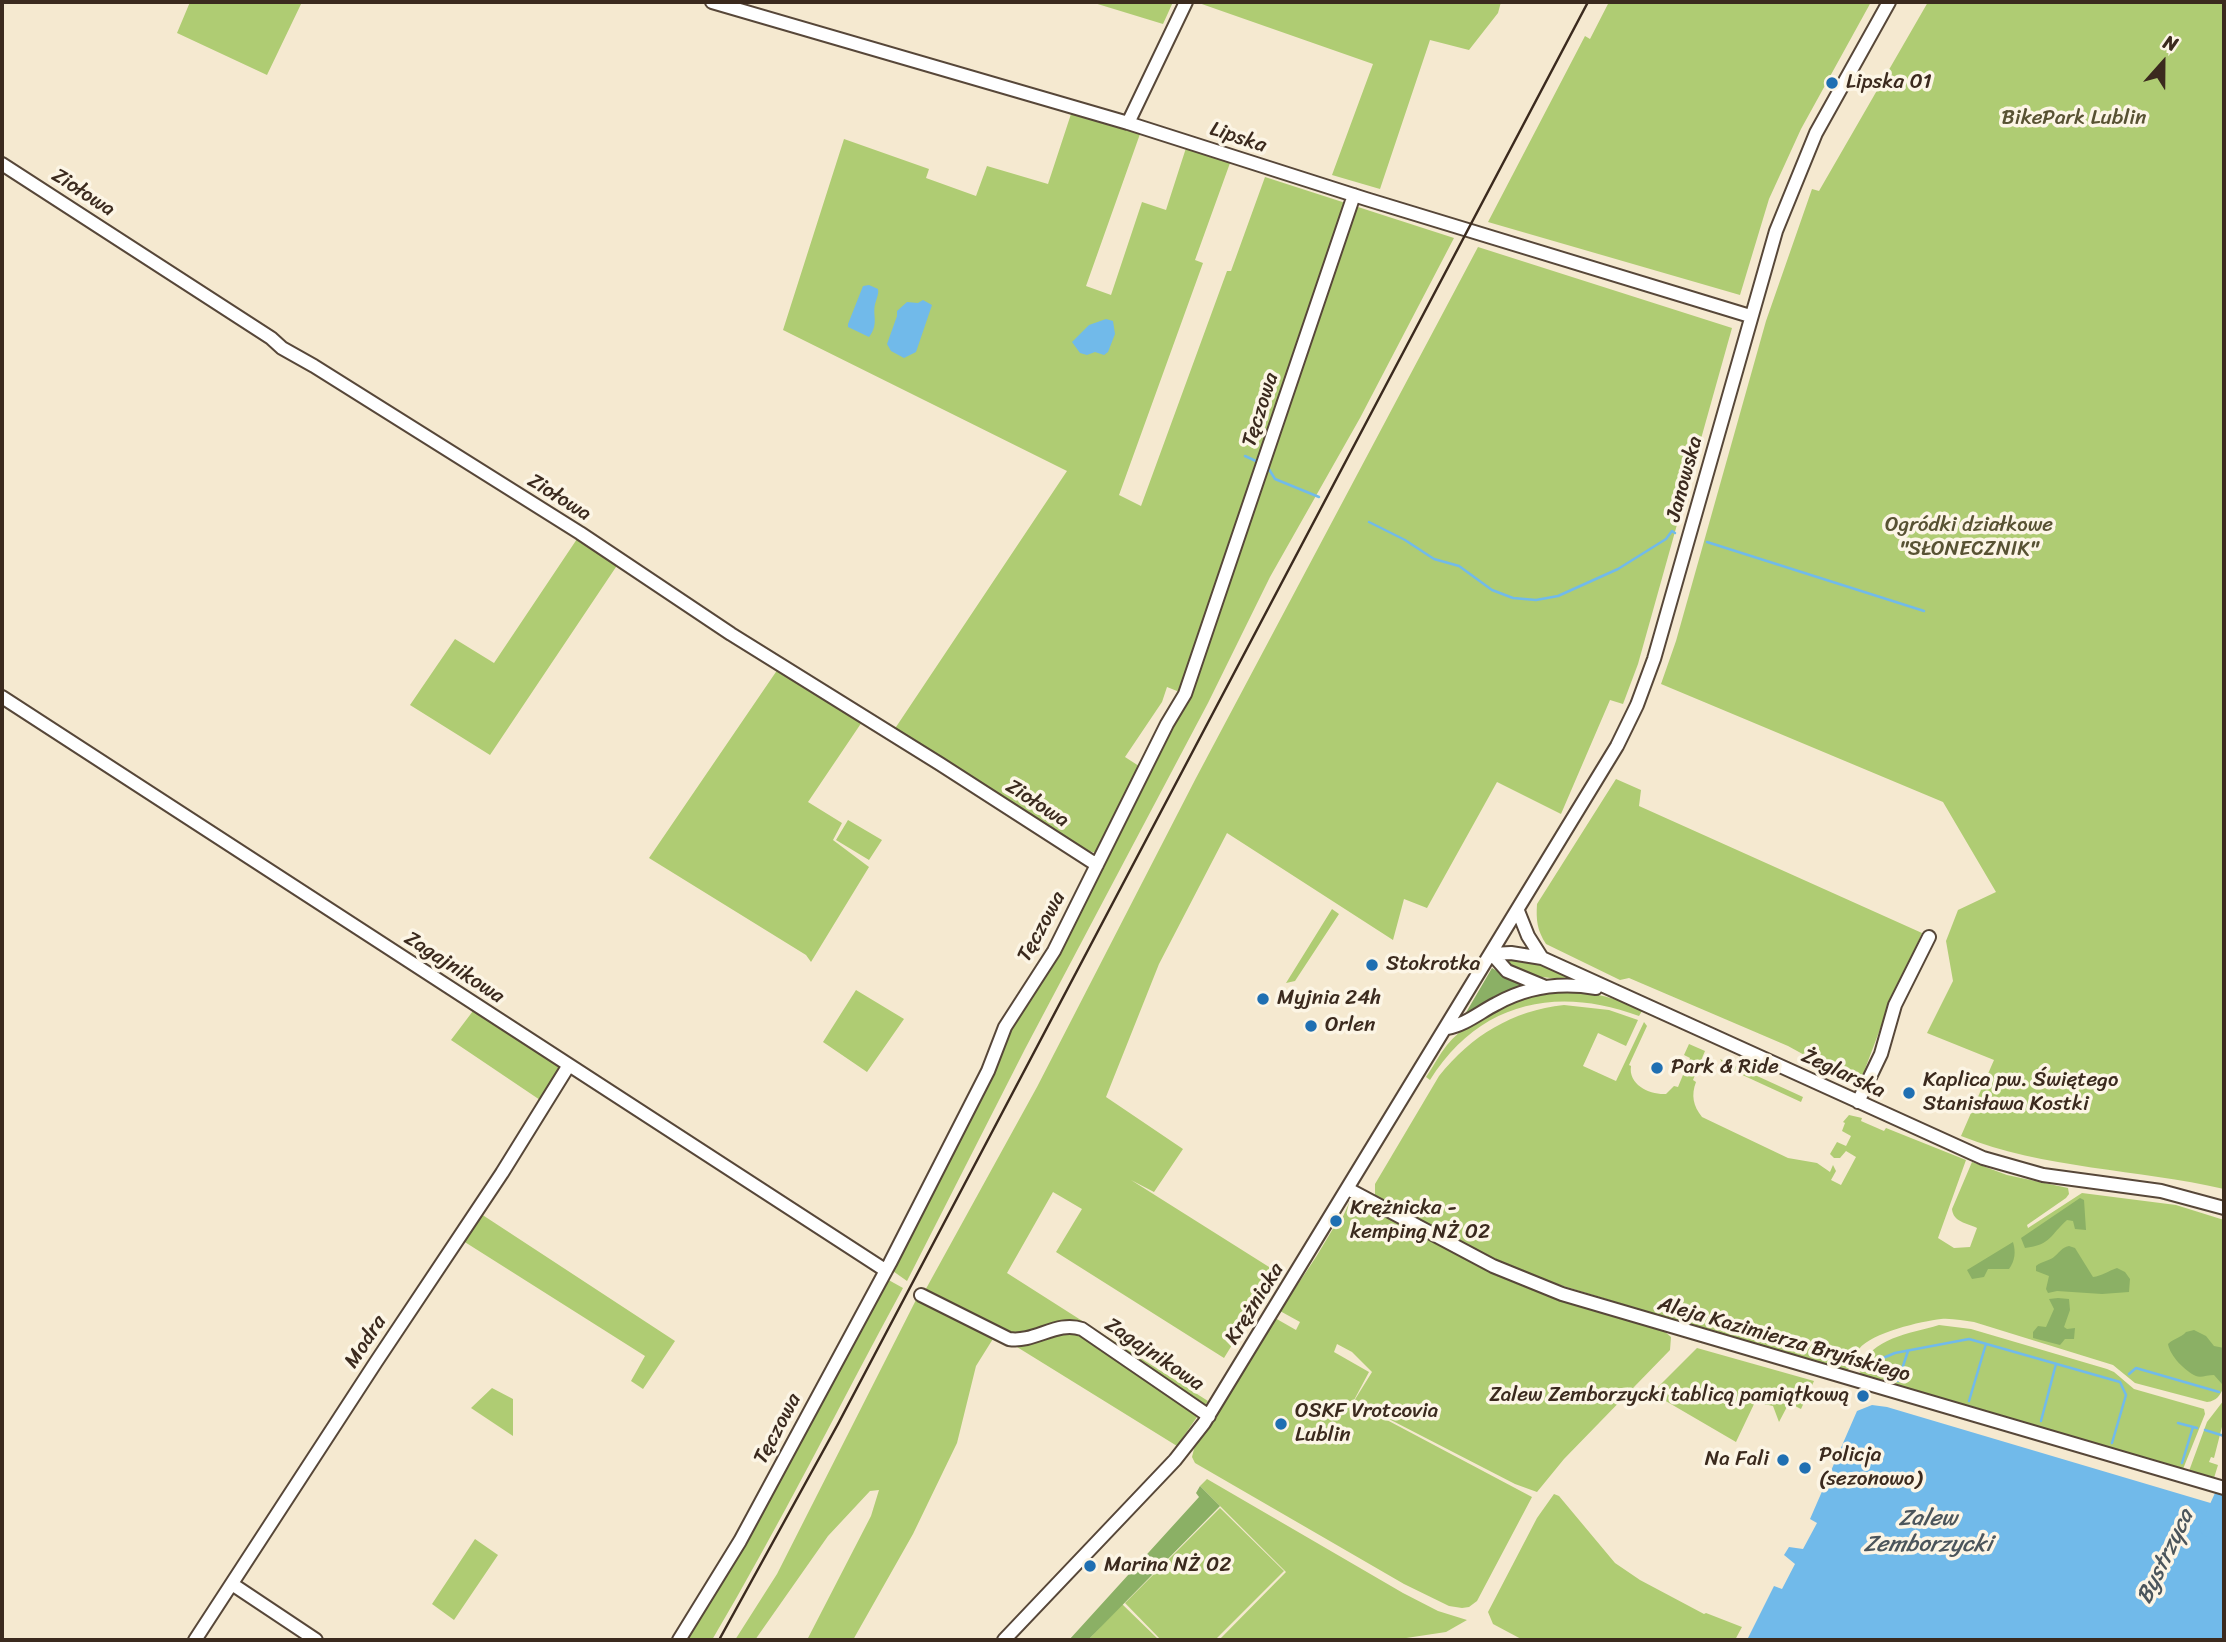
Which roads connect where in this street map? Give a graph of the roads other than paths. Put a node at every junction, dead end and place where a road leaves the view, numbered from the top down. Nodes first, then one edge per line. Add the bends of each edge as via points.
1 (712, 2) edge
2 (1186, 2) edge
3 (1889, 2) edge
4 (1128, 123) junction
5 (2, 164) edge
6 (1354, 195) junction
7 (1750, 316) junction
8 (2, 697) edge
9 (1097, 865) junction
10 (1518, 911) junction
11 (1929, 937) dead end
12 (1492, 954) junction
13 (1542, 958) junction
14 (1543, 986) junction
15 (1614, 992) junction
16 (1447, 1028) junction
17 (569, 1065) junction
18 (1858, 1102) junction
19 (1348, 1189) junction
20 (2224, 1208) edge
21 (885, 1270) junction
22 (921, 1296) dead end
23 (1209, 1416) junction
24 (2224, 1488) edge
25 (232, 1584) junction
26 (195, 1640) edge
27 (316, 1640) edge
28 (679, 1640) edge
29 (1004, 1640) edge

1 - 4 street, Lipska
2 - 4 street
3 - 7 street, Janowska via 1809,149 1776,231
4 - 6 street, Lipska
5 - 9 street, Ziołowa via 282,348
6 - 7 street, Lipska
6 - 9 street, Tęczowa via 1185,694
7 - 10 street, Janowska via 1645,685 1610,759
8 - 17 street, Zagajnikowa
9 - 21 street, Tęczowa via 1054,951 1005,1027 988,1071
10 - 12 street, Janowska
10 - 13 street
11 - 18 street via 1895,1005 1881,1054
12 - 13 street, Żeglarska
12 - 14 street, Żeglarska via 1507,971
12 - 16 street, Krężnicka
13 - 15 street, Żeglarska
14 - 15 street, Żeglarska via 1578,985
14 - 16 street, Żeglarska
15 - 18 street, Żeglarska
16 - 19 street, Krężnicka
17 - 21 street, Zagajnikowa
17 - 25 street, Modra
18 - 20 street, Żeglarska via 2014,1168 2167,1192
19 - 23 street, Krężnicka
19 - 24 street, Aleja Kazimierza Bryńskiego via 1493,1266 1562,1294
21 - 28 street, Tęczowa via 740,1541
22 - 23 street, Zagajnikowa via 1009,1339 1021,1340 1072,1325 1082,1329
23 - 29 street, Krężnicka via 1175,1460
25 - 26 street, Modra
25 - 27 street

